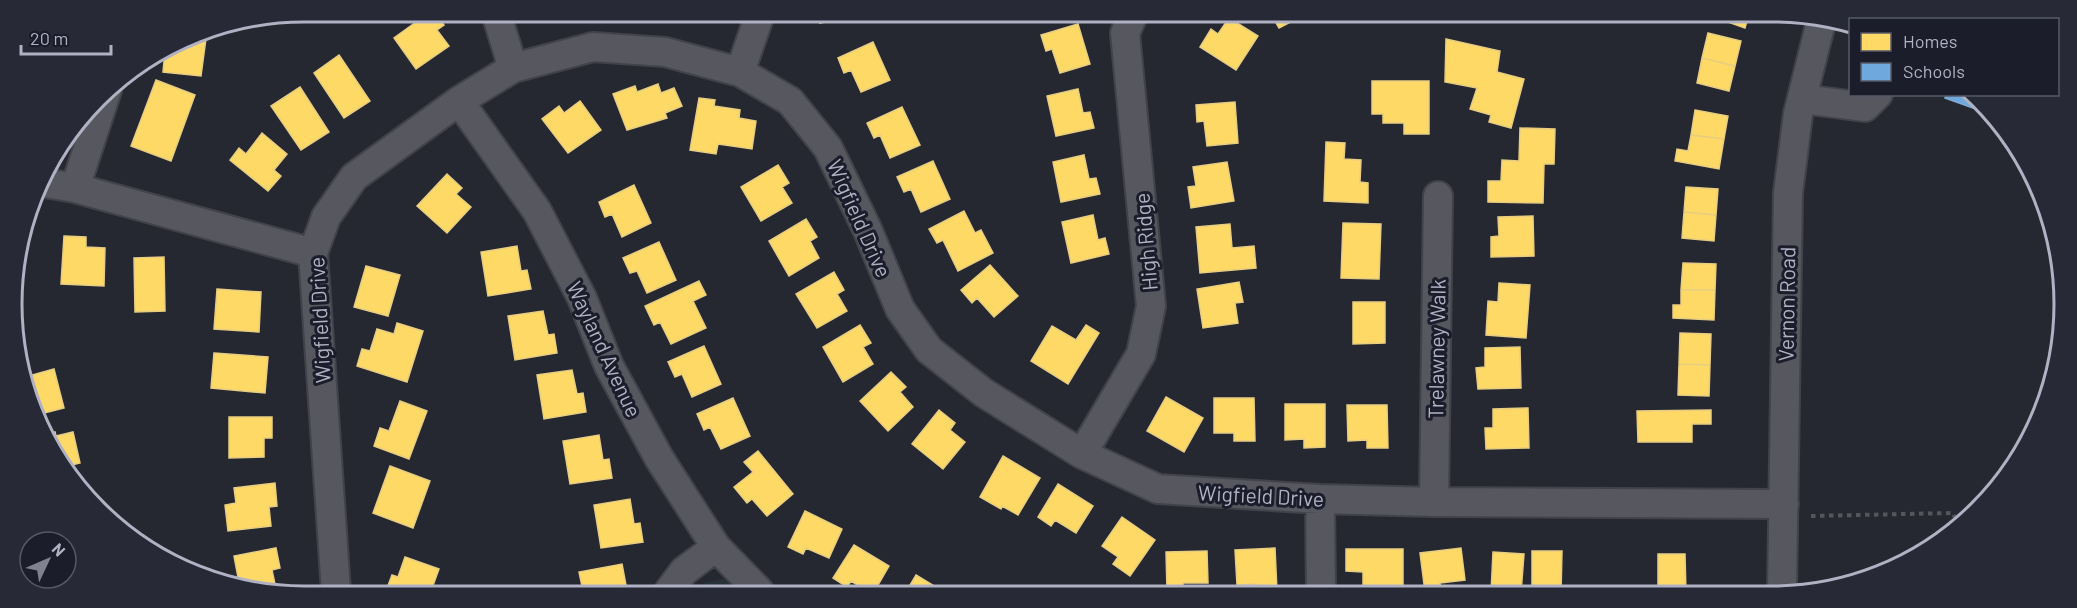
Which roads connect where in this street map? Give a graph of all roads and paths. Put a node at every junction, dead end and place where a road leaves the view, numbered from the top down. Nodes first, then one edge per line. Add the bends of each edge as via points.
1 (499, 22) edge
2 (757, 22) edge
3 (1130, 22) edge
4 (1820, 27) edge
5 (513, 68) junction
6 (740, 72) junction
7 (1876, 96) edge
8 (1802, 99) junction
9 (459, 101) junction
10 (101, 109) edge
11 (50, 184) edge
12 (75, 188) junction
13 (1438, 196) dead end
14 (313, 253) junction
15 (1082, 454) junction
16 (1320, 499) junction
17 (1434, 502) junction
18 (1784, 504) junction
19 (1834, 516) dead end
20 (1955, 519) edge
21 (716, 547) junction
22 (1782, 585) edge
23 (336, 586) edge
24 (673, 586) edge
25 (754, 586) edge
26 (1321, 586) edge

1 - 5 street
2 - 6 street
3 - 15 street, High Ridge via 1125,33 1152,306 1141,354
4 - 8 street, Vernon Road
5 - 6 street, Wigfield Drive via 593,47 665,52
5 - 9 street, Wigfield Drive
6 - 15 street, Wigfield Drive via 790,101 828,148 900,309 929,350 984,393
7 - 8 street via 1865,107
8 - 18 street, Vernon Road via 1788,193
9 - 14 street, Wigfield Drive via 354,177 327,218
9 - 21 street, Wayland Avenue via 537,211 582,298 609,366 659,458
10 - 12 street
11 - 12 street
12 - 14 street
13 - 17 street, Trelawney Walk
14 - 23 street, Wigfield Drive
15 - 16 street, Wigfield Drive via 1158,489
16 - 17 street, Wigfield Drive
16 - 26 street
17 - 18 street, Wigfield Drive
18 - 22 street, Vernon Road
19 - 20 path via 1953,513
21 - 24 street via 684,571
21 - 25 street, Wayland Avenue

